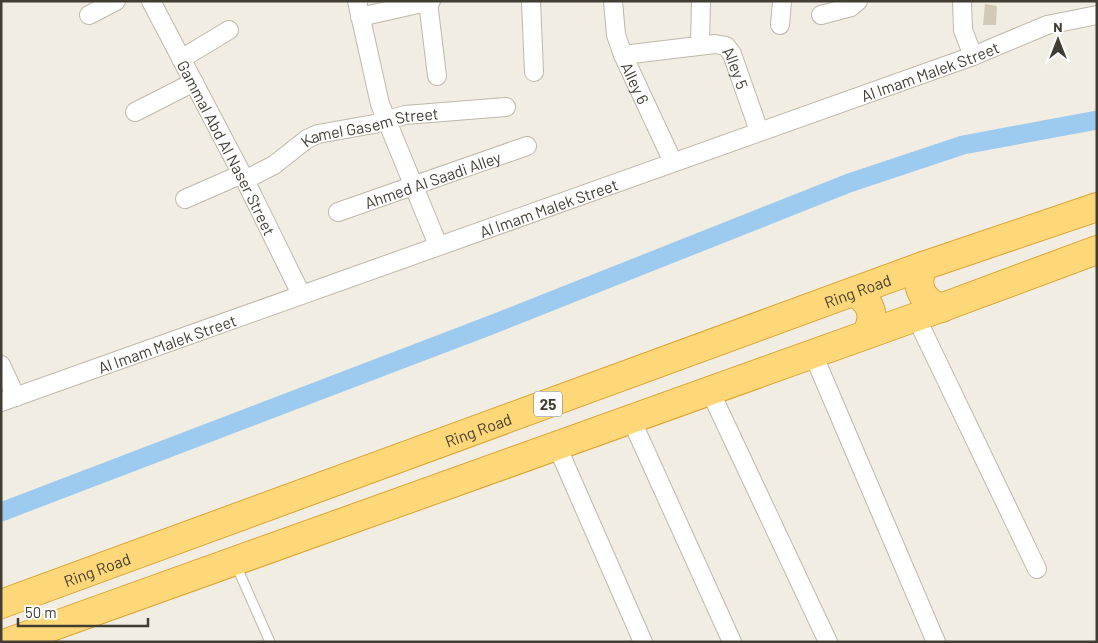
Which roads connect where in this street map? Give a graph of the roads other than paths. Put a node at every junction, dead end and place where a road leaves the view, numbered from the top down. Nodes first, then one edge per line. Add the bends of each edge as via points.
1 (116, 1) edge
2 (151, 1) edge
3 (531, 1) edge
4 (613, 1) edge
5 (701, 1) edge
6 (782, 1) edge
7 (858, 1) edge
8 (962, 1) edge
9 (430, 2) edge
10 (358, 9) edge
11 (89, 15) dead end
12 (821, 15) dead end
13 (1097, 15) edge
14 (780, 25) dead end
15 (229, 30) dead end
16 (700, 45) junction
17 (623, 55) junction
18 (973, 56) junction
19 (182, 59) junction
20 (534, 72) dead end
21 (437, 76) dead end
22 (194, 82) junction
23 (506, 107) dead end
24 (135, 112) dead end
25 (386, 121) junction
26 (759, 131) junction
27 (527, 146) dead end
28 (673, 162) junction
29 (244, 177) junction
30 (412, 186) junction
31 (185, 199) dead end
32 (1097, 207) edge
33 (338, 212) dead end
34 (438, 245) junction
35 (1097, 250) edge
36 (923, 266) junction
37 (853, 292) junction
38 (301, 294) junction
39 (942, 308) junction
40 (916, 318) junction
41 (865, 335) junction
42 (813, 354) junction
43 (1, 365) edge
44 (710, 391) junction
45 (9, 399) edge
46 (631, 419) junction
47 (557, 446) junction
48 (235, 562) junction
49 (1037, 569) dead end
50 (1, 604) edge
51 (42, 636) edge
52 (9, 642) edge
53 (270, 642) edge
54 (643, 642) edge
55 (732, 642) edge
56 (828, 642) edge
57 (936, 642) edge

1 - 11 street
2 - 19 street, Gammal Abd Al Naser Street
3 - 20 street
4 - 17 street, Alley 6 via 616,35
5 - 16 street
6 - 14 street
7 - 12 street via 851,7
8 - 18 street via 963,30
9 - 10 street
9 - 21 street
10 - 25 street via 375,88
13 - 18 street, Al Imam Malek Street via 1047,25
15 - 19 street
16 - 17 street, Alley 5
16 - 26 street, Alley 5 via 720,44 730,49
17 - 28 street, Alley 6
18 - 26 street, Al Imam Malek Street
19 - 22 street, Gammal Abd Al Naser Street
22 - 24 street
22 - 29 street, Gammal Abd Al Naser Street
23 - 25 street, Kamel Gasem Street via 405,115
25 - 29 street, Kamel Gasem Street via 318,134 274,165
25 - 30 street
26 - 28 street, Al Imam Malek Street
27 - 30 street, Ahmed Al Saadi Alley
28 - 34 street, Al Imam Malek Street
29 - 31 street, Kamel Gasem Street
29 - 38 street, Gammal Abd Al Naser Street
30 - 33 street, Ahmed Al Saadi Alley
30 - 34 street
32 - 36 highway, Ring Road / 25
34 - 38 street, Al Imam Malek Street
35 - 39 highway
36 - 37 highway, Ring Road / 25
36 - 39 highway via 919,275 921,293 926,300
37 - 41 highway via 867,302 871,310 872,319
37 - 50 highway, Ring Road / 25
38 - 45 street, Al Imam Malek Street
39 - 40 highway
40 - 41 highway
40 - 49 street
41 - 42 highway
42 - 44 highway
42 - 57 street
43 - 45 street
44 - 46 highway
44 - 56 street
46 - 47 highway
46 - 55 street
47 - 48 highway
47 - 54 street
48 - 51 highway
48 - 53 lane
51 - 52 highway

